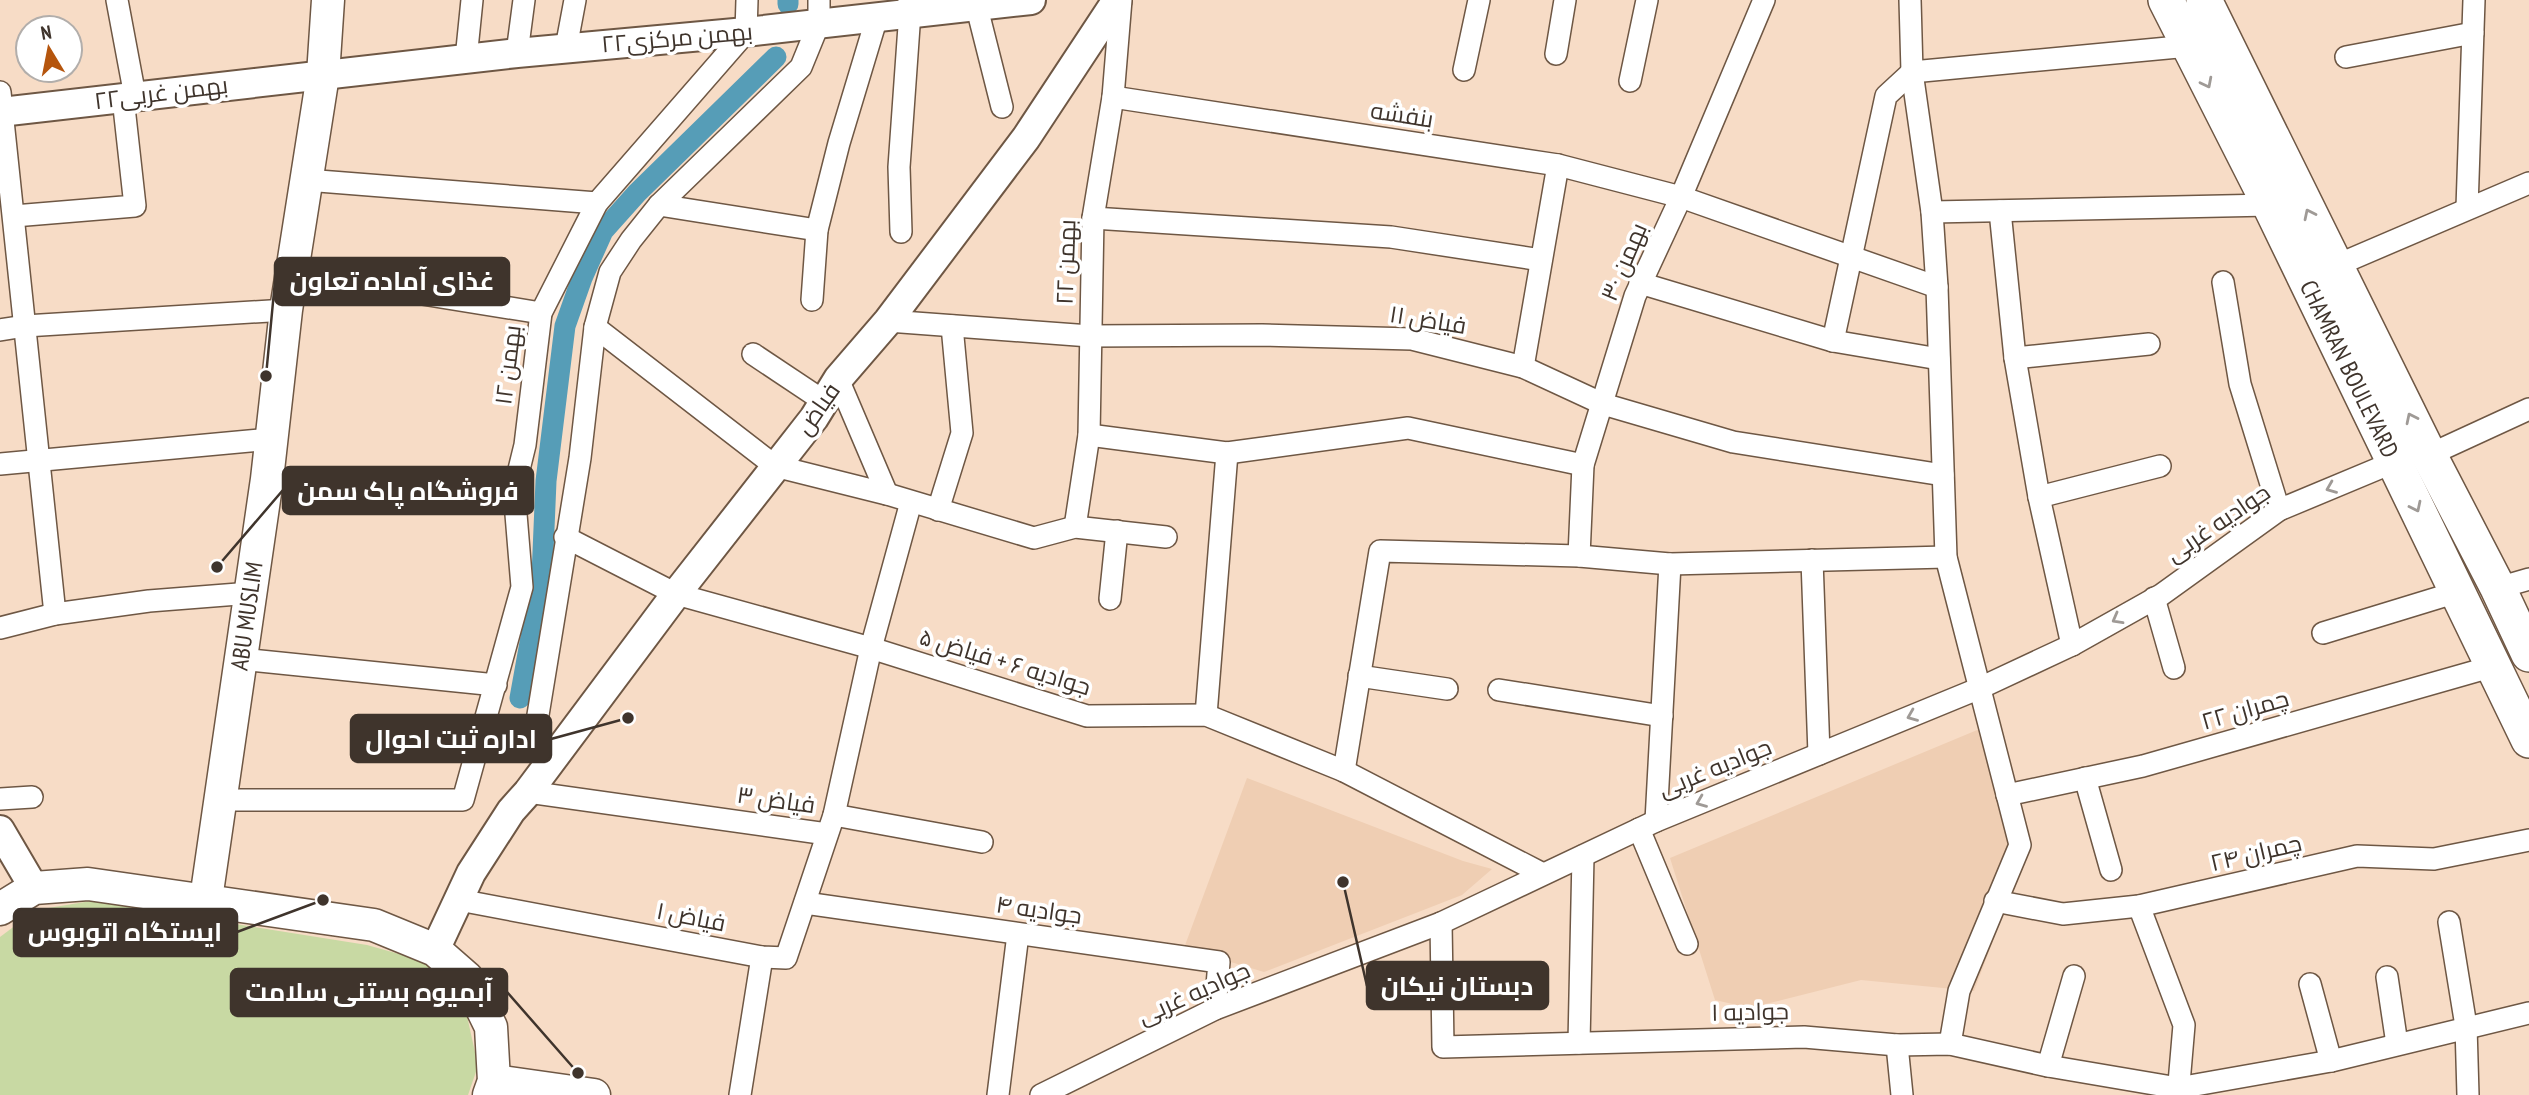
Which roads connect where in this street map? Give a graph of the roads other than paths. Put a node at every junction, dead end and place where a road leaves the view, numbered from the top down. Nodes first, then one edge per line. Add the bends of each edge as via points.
1 (117, 0) edge
2 (327, 0) edge
3 (472, 0) edge
4 (524, 0) edge
5 (575, 0) edge
6 (747, 0) edge
7 (1031, 0) edge
8 (1119, 0) edge
9 (1479, 0) edge
10 (1566, 0) edge
11 (1647, 0) edge
12 (1763, 0) edge
13 (1910, 0) edge
14 (2166, 0) edge
15 (2204, 0) edge
16 (2474, 0) edge
17 (976, 5) junction
18 (909, 6) edge
19 (819, 12) edge
20 (877, 16) junction
21 (746, 32) junction
22 (2473, 33) junction
23 (2189, 46) junction
24 (566, 48) junction
25 (517, 53) junction
26 (1556, 54) dead end
27 (2346, 57) dead end
28 (466, 59) junction
29 (1464, 70) dead end
30 (1912, 72) junction
31 (323, 75) junction
32 (1630, 81) dead end
33 (129, 97) junction
34 (1113, 97) junction
35 (1, 105) edge
36 (1002, 107) dead end
37 (1558, 165) junction
38 (306, 180) junction
39 (2529, 183) edge
40 (1681, 197) junction
41 (597, 203) junction
42 (659, 205) junction
43 (2270, 205) junction
44 (2467, 208) junction
45 (2000, 211) junction
46 (1932, 212) junction
47 (14, 216) junction
48 (1093, 218) junction
49 (817, 230) junction
50 (901, 232) dead end
51 (1850, 258) junction
52 (1542, 260) junction
53 (2335, 266) junction
54 (292, 273) junction
55 (2223, 282) dead end
56 (1640, 283) junction
57 (1937, 287) junction
58 (812, 300) dead end
59 (286, 310) junction
60 (541, 313) junction
61 (888, 321) junction
62 (25, 326) junction
63 (951, 326) junction
64 (595, 327) junction
65 (0, 330) edge
66 (1090, 336) junction
67 (1833, 341) junction
68 (2150, 344) dead end
69 (753, 354) dead end
70 (2015, 358) junction
71 (1939, 359) junction
72 (1523, 366) junction
73 (831, 391) junction
74 (1603, 404) junction
75 (2529, 409) edge
76 (1089, 435) junction
77 (271, 439) junction
78 (1227, 453) junction
79 (2429, 455) junction
80 (39, 459) junction
81 (2394, 462) junction
82 (0, 464) edge
83 (1583, 465) junction
84 (775, 466) junction
85 (2160, 466) dead end
86 (1943, 475) junction
87 (267, 479) junction
88 (514, 490) junction
89 (887, 494) junction
90 (2039, 497) junction
91 (911, 502) junction
92 (938, 510) junction
93 (2279, 510) junction
94 (1075, 527) junction
95 (1117, 531) junction
96 (565, 537) junction
97 (1166, 537) dead end
98 (1579, 556) junction
99 (1947, 557) junction
100 (1812, 560) junction
101 (1670, 564) junction
102 (2514, 583) edge
103 (2457, 592) junction
104 (251, 593) junction
105 (676, 594) junction
106 (2154, 598) junction
107 (1110, 599) dead end
108 (55, 614) junction
109 (0, 628) edge
110 (2323, 633) dead end
111 (2072, 645) junction
112 (871, 648) junction
113 (2529, 654) edge
114 (241, 659) junction
115 (2494, 666) junction
116 (2174, 668) dead end
117 (1359, 676) junction
118 (496, 685) junction
119 (1980, 688) junction
120 (1447, 689) dead end
121 (1499, 690) dead end
122 (1206, 715) junction
123 (1662, 716) junction
124 (537, 721) dead end
125 (2529, 740) edge
126 (1819, 754) junction
127 (1344, 771) junction
128 (2085, 778) junction
129 (2007, 795) junction
130 (32, 797) dead end
131 (0, 799) edge
132 (220, 800) junction
133 (519, 802) junction
134 (830, 824) junction
135 (1648, 825) junction
136 (0, 830) edge
137 (2529, 840) edge
138 (982, 842) dead end
139 (1583, 856) junction
140 (2111, 870) dead end
141 (1543, 874) junction
142 (34, 888) junction
143 (206, 899) junction
144 (459, 900) junction
145 (1995, 901) junction
146 (805, 904) junction
147 (2139, 906) junction
148 (0, 909) edge
149 (2449, 922) dead end
150 (1441, 923) junction
151 (1018, 934) junction
152 (1687, 944) dead end
153 (435, 950) junction
154 (762, 957) junction
155 (2074, 976) dead end
156 (2387, 977) dead end
157 (2310, 984) dead end
158 (1215, 1009) junction
159 (2529, 1013) edge
160 (2466, 1026) junction
161 (1579, 1043) junction
162 (1950, 1044) junction
163 (2397, 1044) junction
164 (1897, 1045) junction
165 (2332, 1061) junction
166 (2048, 1066) junction
167 (492, 1088) edge
168 (2178, 1092) edge
169 (594, 1095) edge
170 (740, 1095) edge
171 (998, 1095) edge
172 (1041, 1095) edge
173 (1902, 1095) edge
174 (2468, 1095) edge

1 - 33 street
2 - 31 main road, ABU MUSLIM
3 - 28 street
4 - 25 street
5 - 24 street
6 - 21 street
7 - 17 street, ۲۲بهمن مرکزی
8 - 34 street, بهمن ۲۲
8 - 61 street, فیاض via 1026,138
9 - 29 street
10 - 26 street
11 - 32 street
12 - 40 street, بهمن ۳۰
13 - 30 street
14 - 23 main road, CHAMRAN BOULEVARD
53 -> 15 main road, CHAMRAN BOULEVARD
16 - 22 street
17 - 18 street, ۲۲بهمن مرکزی
17 - 36 street
18 - 20 street, ۲۲بهمن مرکزی
18 - 50 street via 899,167
19 - 20 street, ۲۲بهمن مرکزی
19 - 21 street, ۲۲بهمن مرکزی
19 - 42 street via 801,68
20 - 49 street
21 - 24 street, ۲۲بهمن مرکزی
21 - 41 street, بهمن ۱۲
22 - 27 street
22 - 44 street
23 - 30 street
23 -> 43 main road, CHAMRAN BOULEVARD
24 - 25 street, ۲۲بهمن مرکزی
25 - 28 street, ۲۲بهمن مرکزی
28 - 31 street, ۲۲بهمن مرکزی
30 - 46 street
30 - 51 street via 1886,96
31 - 33 street, ۲۲بهمن غربی
31 - 38 main road, ABU MUSLIM
33 - 35 street, ۲۲بهمن غربی
33 - 47 street via 135,206
34 - 37 street, بنفشه
34 - 48 street, بهمن ۲۲
35 - 47 street
37 - 40 street, بنفشه
37 - 52 street
38 - 41 street
38 - 54 main road, ABU MUSLIM
39 - 44 street
40 - 51 street, بنفشه
40 - 56 street, بهمن ۳۰
41 - 60 street, بهمن ۱۲
42 - 49 street
42 - 64 street via 610,272
43 - 45 street
43 - 81 main road, CHAMRAN BOULEVARD
44 - 53 street
45 - 46 street
45 - 70 street
46 - 57 street
47 - 62 street
48 - 52 street via 1391,237
48 - 66 street, بهمن ۲۲
49 - 58 street
51 - 57 street, بنفشه
51 - 67 street
52 - 72 street
79 -> 53 main road, CHAMRAN BOULEVARD
54 - 59 main road, ABU MUSLIM
54 - 60 street
55 - 93 street via 2240,384
56 - 67 street
56 - 74 street, بهمن ۳۰
57 - 71 street
59 - 62 street
59 - 77 main road, ABU MUSLIM
60 - 88 street, بهمن ۱۲ via 525,445
61 - 63 street, فیاض ۱۱
61 - 73 street, فیاض
62 - 65 street
62 - 80 street
63 - 66 street, فیاض ۱۱
63 - 92 street via 962,433
64 - 84 street
64 - 96 street via 580,458
66 - 72 street, فیاض ۱۱ via 1412,339
66 - 76 street, بهمن ۲۲
67 - 71 street
68 - 70 street
69 - 73 street
70 - 90 street
71 - 86 street
72 - 74 street, فیاض ۱۱
73 - 84 street, فیاض
73 - 89 street
74 - 83 street, بهمن ۳۰
74 - 86 street, فیاض ۱۱ via 1733,442
75 - 79 street
76 - 78 street
76 - 94 street, بهمن ۲۲
77 - 80 street
77 - 87 main road, ABU MUSLIM
78 - 83 street via 1408,428
78 - 122 street
79 - 102 main road, CHAMRAN BOULEVARD
80 - 82 street
80 - 108 street
81 -> 93 street, جوادیه غربی
81 -> 103 main road, CHAMRAN BOULEVARD
83 - 98 street, بهمن ۳۰
84 - 89 street
84 - 105 street, فیاض
85 - 90 street
86 - 99 street
87 - 88 street
87 - 104 main road, ABU MUSLIM
88 - 118 street, بهمن ۱۲ via 522,587
89 - 91 street
90 - 111 street
91 - 92 street
91 - 112 street, فیاض ۳
92 - 94 street via 1034,538
93 - 106 street, جوادیه غربی
94 - 95 street
95 - 97 street
95 - 107 street
96 - 105 street, جوادیه ۶ + فیاض ۵
96 - 124 street
98 - 101 street
98 - 117 street via 1380,551
99 - 100 street
99 - 119 street
100 - 101 street
100 - 126 street
101 - 123 street
102 - 113 main road, CHAMRAN BOULEVARD
103 - 110 street
103 - 115 main road, CHAMRAN BOULEVARD
104 - 108 street
104 - 114 main road, ABU MUSLIM
105 - 112 street, جوادیه ۶ + فیاض ۵
105 - 133 street, فیاض
106 -> 111 street, جوادیه غربی
106 - 116 street
108 - 109 street
111 - 119 street, جوادیه غربی
112 - 122 street, جوادیه ۶ + فیاض ۵ via 1087,716
112 - 134 street, فیاض ۳
114 - 118 street
114 - 132 main road, ABU MUSLIM
115 - 125 main road, CHAMRAN BOULEVARD
115 - 128 street, چمران ۲۲ via 2143,766
117 - 120 street
117 - 127 street
118 - 132 street, بهمن ۱۲ via 463,800
119 -> 126 street, جوادیه غربی
119 - 129 street
121 - 123 street
122 - 127 street, جوادیه ۶ + فیاض ۵
123 - 135 street
126 -> 135 street, جوادیه غربی
127 - 141 street, جوادیه ۶ + فیاض ۵
128 - 129 street, چمران ۲۲
128 - 140 street
129 - 145 street via 2020,845
130 - 131 street
132 - 143 main road, ABU MUSLIM
133 - 134 street, فیاض ۳
133 - 144 street, فیاض via 471,873
134 - 138 street
134 - 146 street, فیاض ۱
135 - 139 street, جوادیه غربی
135 - 152 street
136 - 142 street
137 - 147 street, چمران ۲۴ via 2434,859 2357,856
139 - 141 street, جوادیه غربی
139 - 161 street
141 - 150 street, جوادیه غربی
142 - 143 main road via 88,884
142 - 148 main road
143 - 153 main road via 374,925
144 - 153 street, فیاض
144 - 154 street, فیاض ۱
145 - 147 street, چمران ۲۴ via 2063,914
145 - 162 street via 1959,991
146 - 151 street, جوادیه ۴
146 - 154 street, فیاض ۱ via 786,958
147 - 168 street via 2185,1025
149 - 160 street
150 - 158 street, جوادیه غربی
150 - 161 street, جوادیه ۱ via 1443,1047
151 - 158 street, جوادیه ۴ via 1219,962
151 - 171 street
153 - 167 main road via 467,978 491,1027
154 - 170 street
155 - 166 street
156 - 163 street
157 - 165 street
158 - 172 street, جوادیه غربی
159 - 160 street, جوادیه ۱
160 - 163 street, جوادیه ۱
160 - 174 street
161 - 164 street, جوادیه ۱ via 1804,1037
162 - 164 street, جوادیه ۱
162 - 166 street, جوادیه ۱
163 - 165 street, جوادیه ۱
164 - 173 street
165 - 168 street, جوادیه ۱
166 - 168 street, جوادیه ۱
167 - 169 main road

